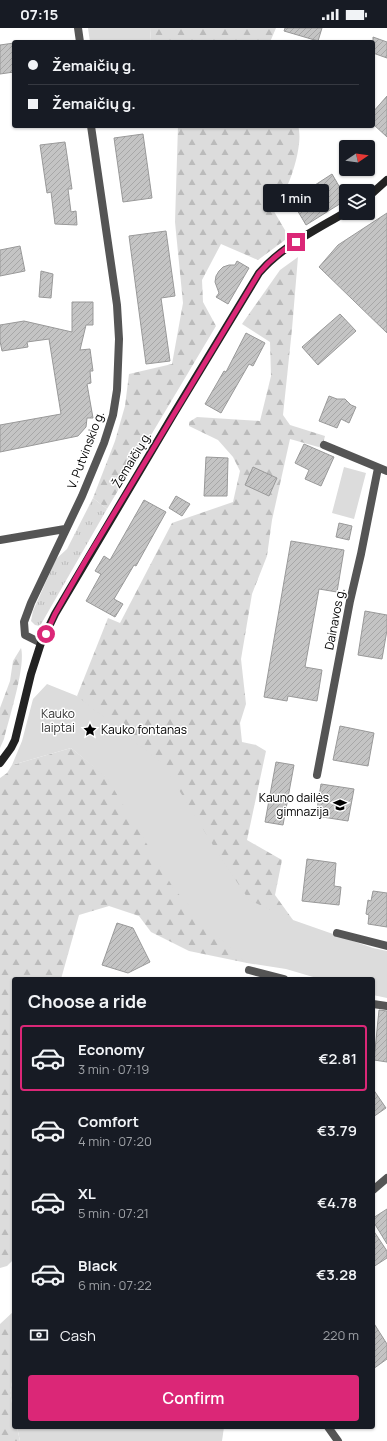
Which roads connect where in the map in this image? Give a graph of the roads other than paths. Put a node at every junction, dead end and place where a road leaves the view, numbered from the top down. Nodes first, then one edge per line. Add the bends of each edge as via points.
1 (78, 28) edge
2 (80, 40) edge
3 (91, 128) edge
4 (387, 180) edge
5 (375, 191) edge
6 (339, 216) edge
7 (324, 444) dead end
8 (378, 468) junction
9 (387, 471) edge
10 (65, 529) junction
11 (0, 540) edge
12 (41, 643) junction
13 (0, 763) edge
14 (317, 775) dead end
15 (337, 933) dead end
16 (387, 946) edge
17 (249, 970) dead end
18 (276, 977) edge
19 (375, 1004) edge
20 (387, 1006) edge
21 (387, 1178) edge
22 (375, 1188) edge
23 (329, 1429) edge
24 (338, 1441) edge

1 - 2 street
3 - 10 street, V. Putvinskio g. via 117,305 117,390 113,415 104,443
4 - 5 street
6 - 12 street, Žemaičių g. via 284,250 269,261 259,273 63,600
7 - 8 street
8 - 9 street
8 - 14 street, Dainavos g.
10 - 11 street
10 - 12 street, V. Putvinskio g. via 24,622 25,635
12 - 13 street, Žemaičių g. via 15,740
15 - 16 street
17 - 18 street
19 - 20 street
21 - 22 street
23 - 24 street

